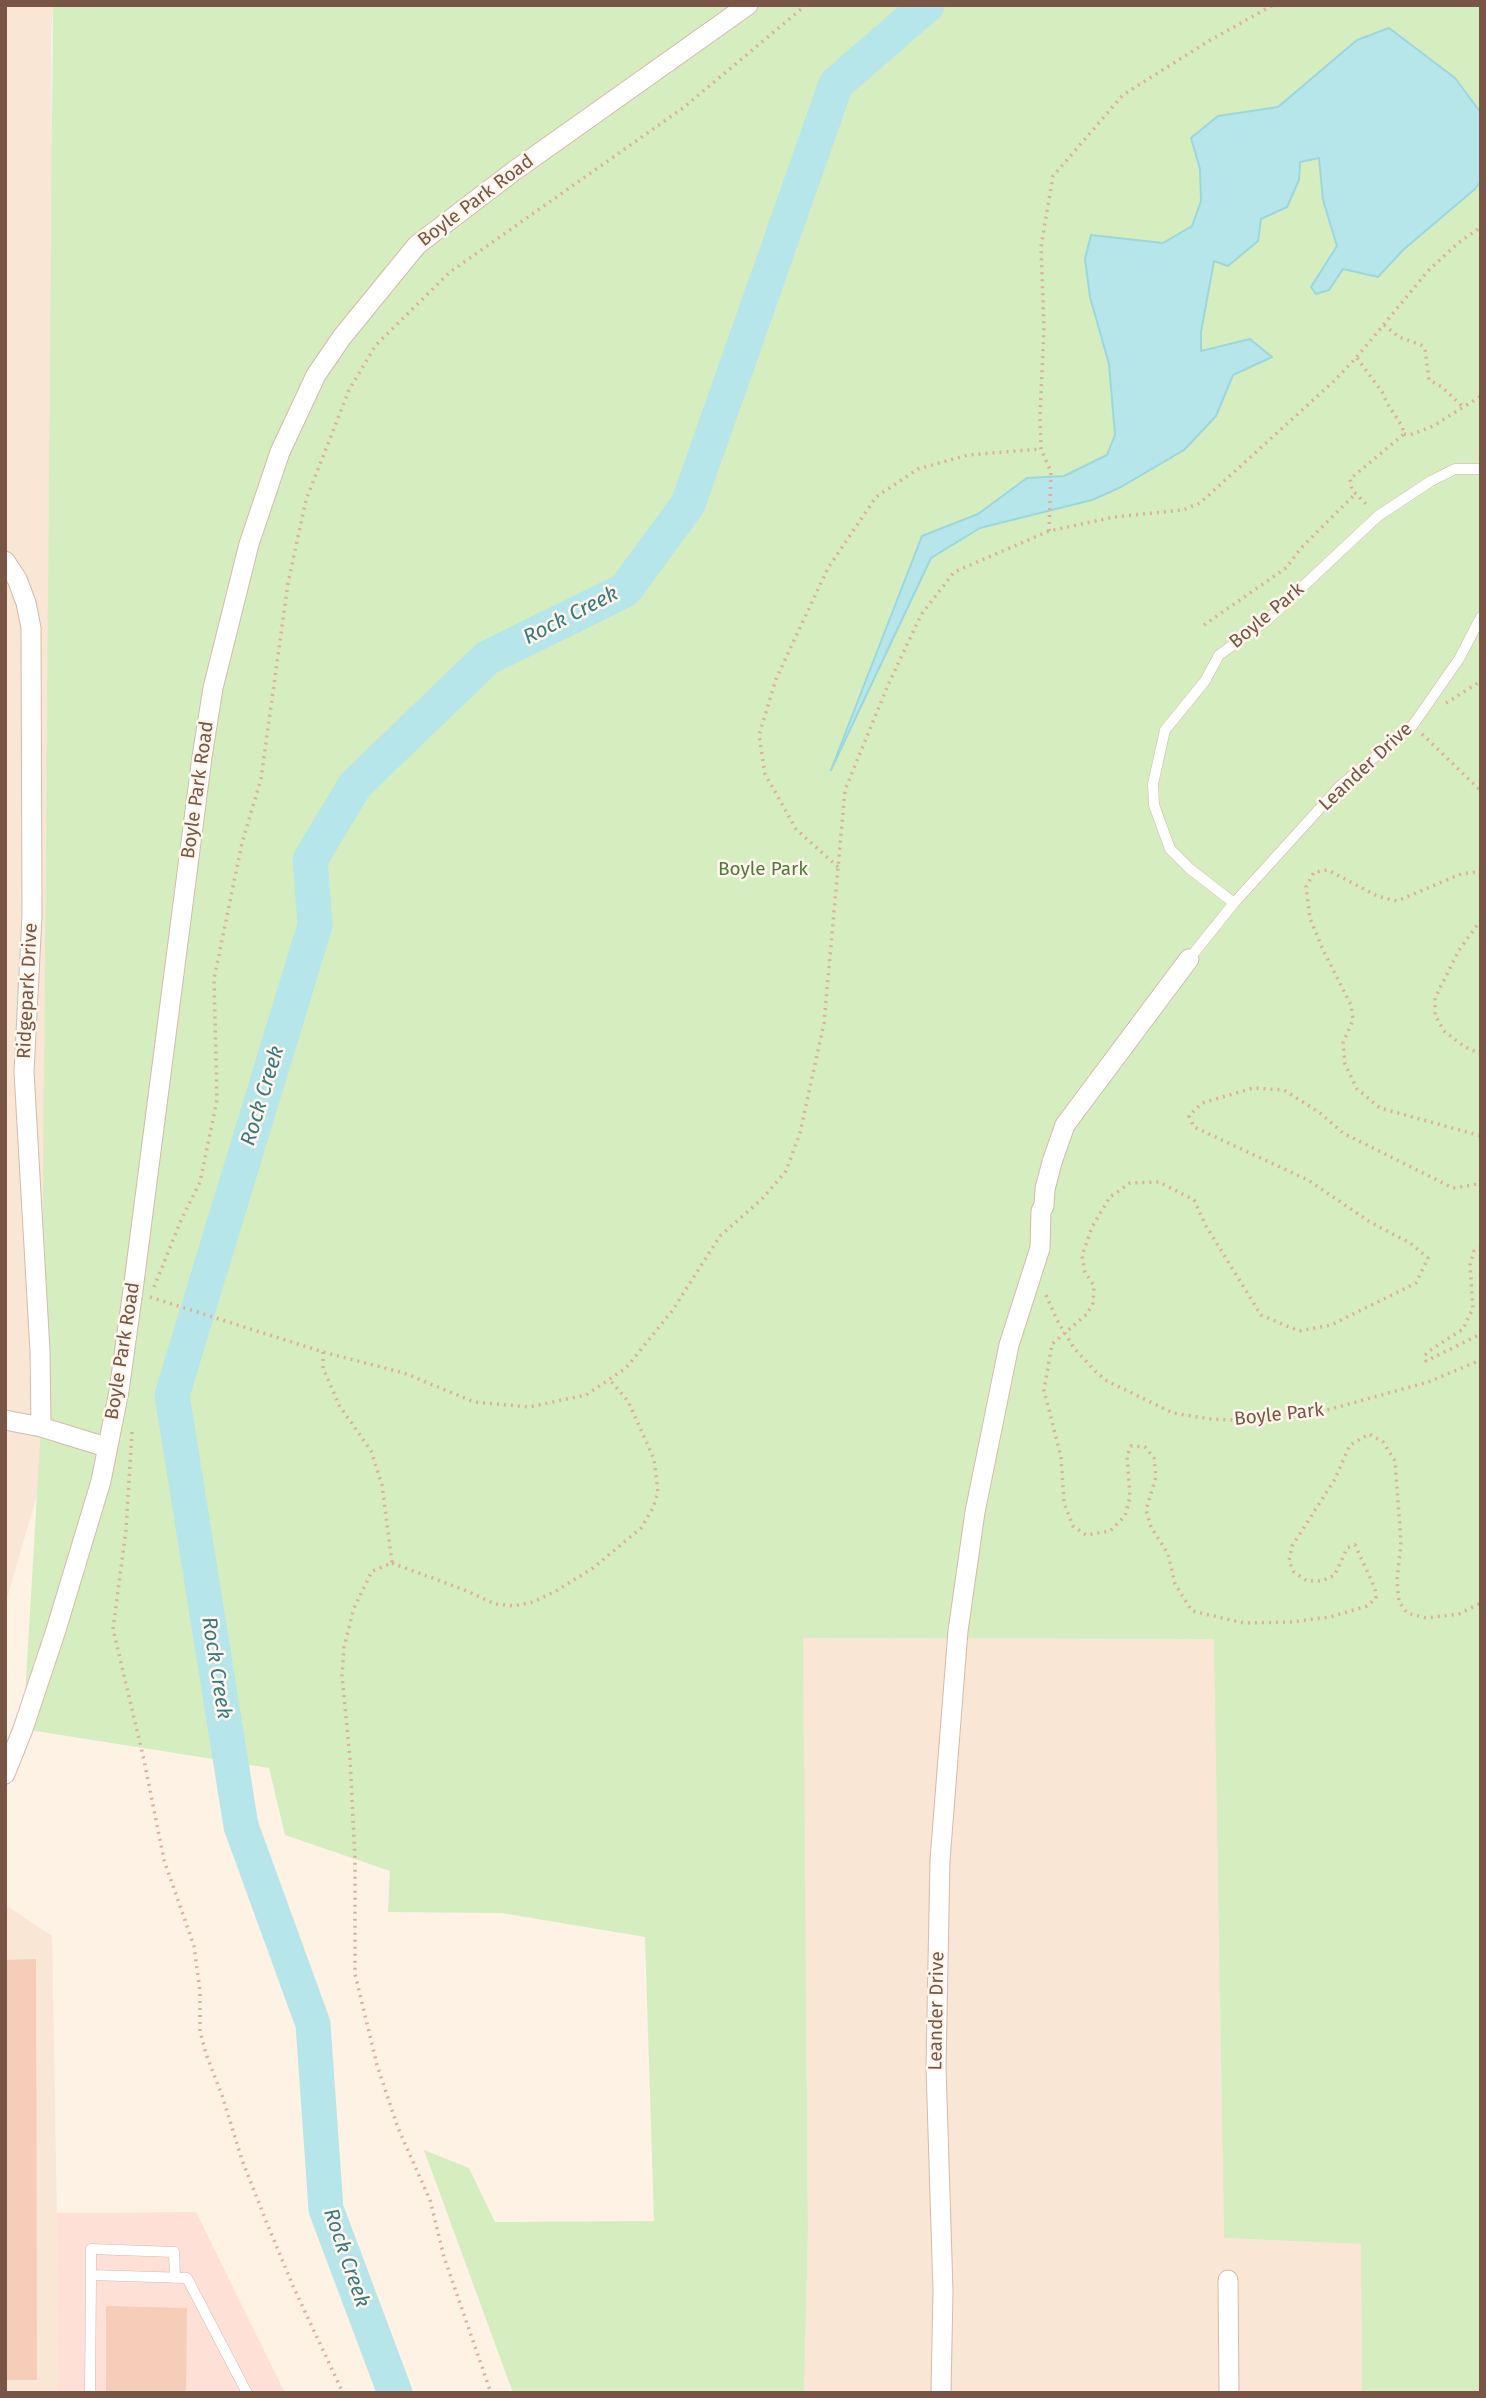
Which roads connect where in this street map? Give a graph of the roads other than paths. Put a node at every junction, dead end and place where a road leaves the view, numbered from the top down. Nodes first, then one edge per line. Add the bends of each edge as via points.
1 (748, 5) edge
2 (1481, 469) edge
3 (5, 561) edge
4 (1481, 617) edge
5 (1234, 903) junction
6 (1189, 959) joint
7 (5, 1420) edge
8 (41, 1427) junction
9 (106, 1447) junction
10 (5, 1774) edge
11 (91, 2276) junction
12 (175, 2278) junction
13 (1228, 2280) dead end
14 (90, 2393) edge
15 (247, 2393) edge
16 (942, 2393) edge
17 (1229, 2393) edge

1 - 9 street, Boyle Park Road via 417,245 342,337 288,434 248,544 213,688 134,1290
2 - 5 lane, Boyle Park via 1455,469 1378,516 1265,622 1219,655 1205,681 1165,730 1153,784 1154,804 1170,849
3 - 8 street, Ridgepark Drive via 17,579 31,628 32,916 24,1072
4 - 5 lane, Leander Drive via 1459,659 1413,725 1341,785
5 - 6 lane
6 - 16 street, Leander Drive via 1066,1125 1052,1161 1041,1211 1040,1248 1009,1345 980,1486 958,1631 940,1860 936,2067
7 - 8 street
8 - 9 street
9 - 10 street, Boyle Park Road via 101,1481 56,1630
11 - 12 lane
11 - 12 lane via 91,2249 174,2252
11 - 14 lane
12 - 15 lane via 187,2278
13 - 17 street

